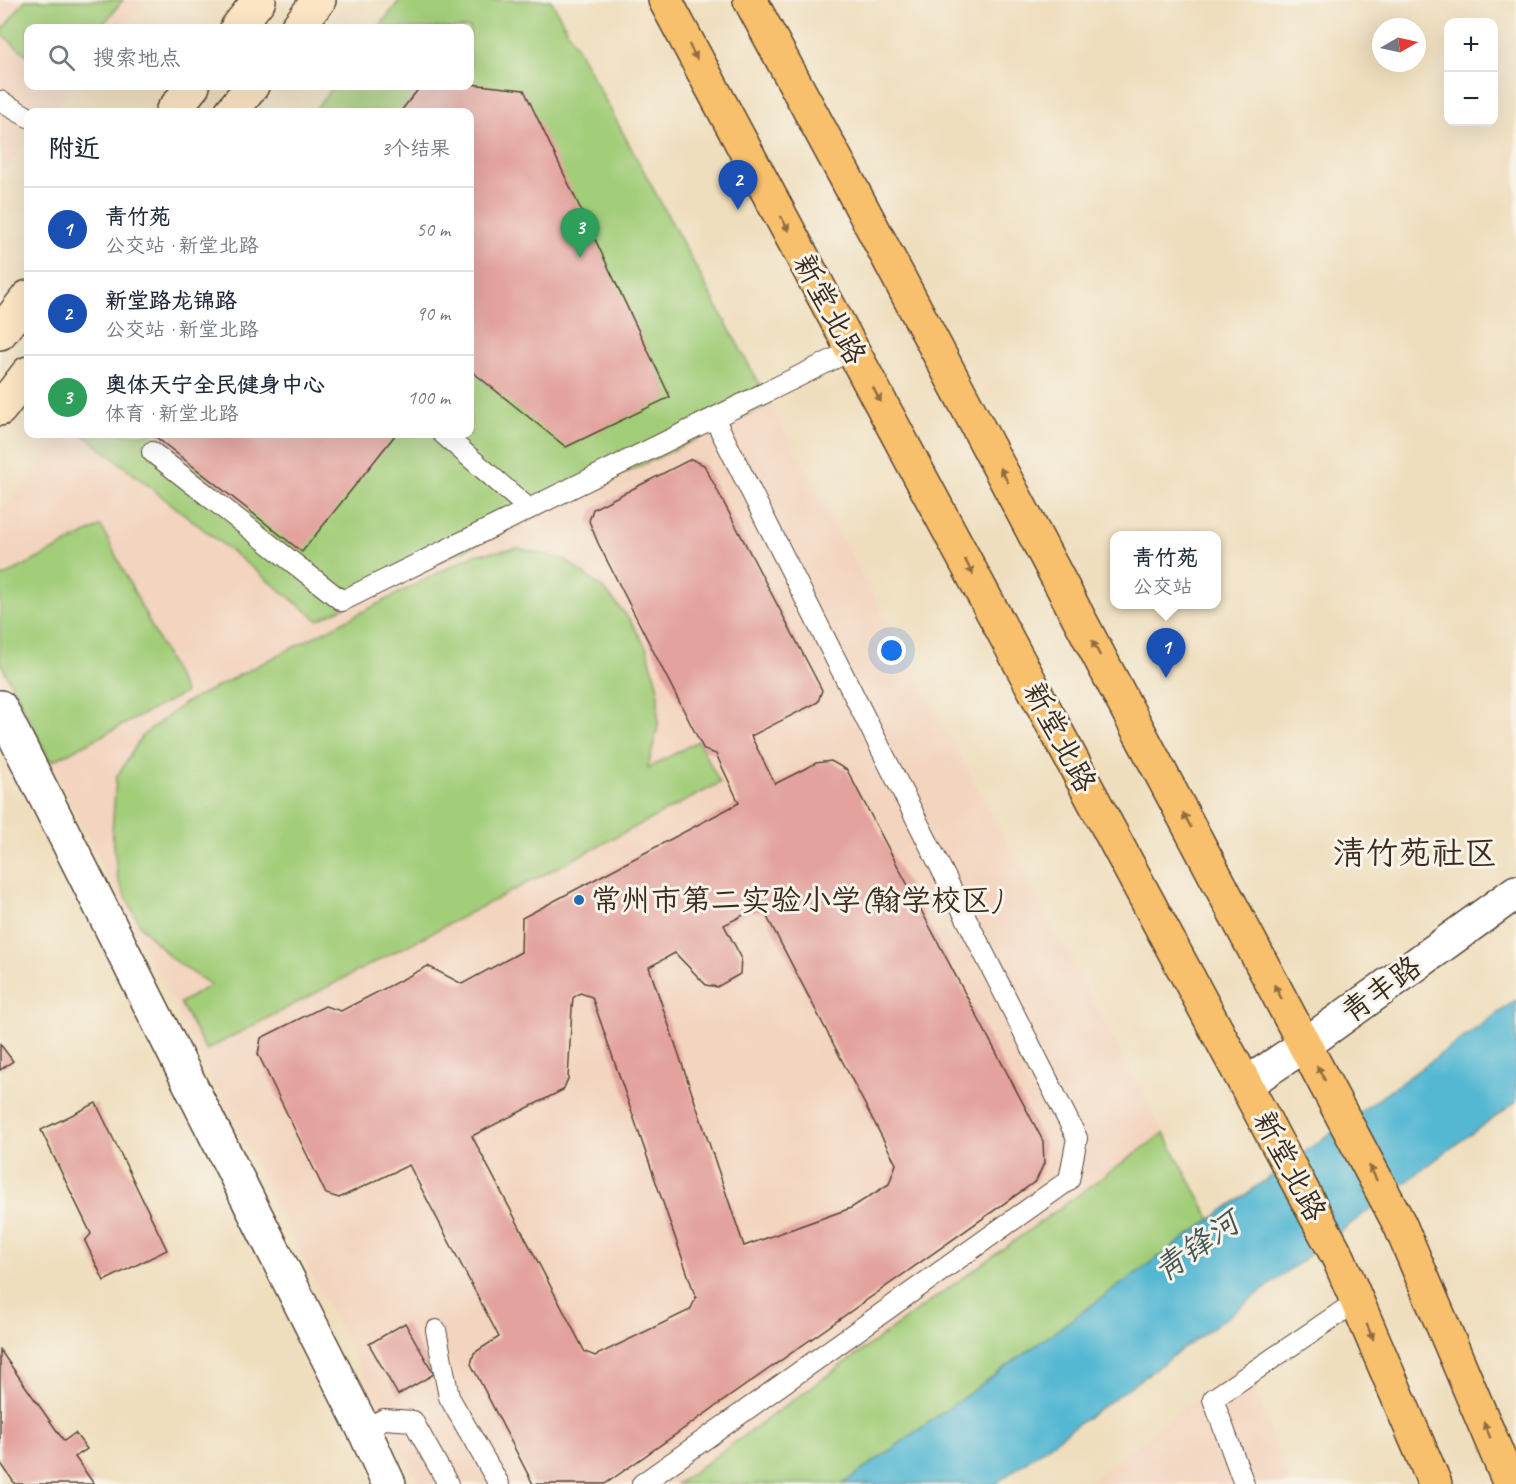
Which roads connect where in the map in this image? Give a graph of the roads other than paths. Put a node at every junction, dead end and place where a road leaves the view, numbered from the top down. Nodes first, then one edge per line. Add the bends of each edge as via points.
1 (259, 0) edge
2 (319, 0) edge
3 (665, 0) edge
4 (750, 0) edge
5 (240, 24) edge
6 (300, 24) edge
7 (190, 90) edge
8 (249, 90) edge
9 (0, 101) edge
10 (175, 108) edge
11 (234, 108) edge
12 (24, 115) edge
13 (24, 302) edge
14 (0, 333) edge
15 (852, 350) junction
16 (24, 378) edge
17 (0, 409) edge
18 (714, 418) junction
19 (448, 438) edge
20 (152, 452) dead end
21 (529, 509) junction
22 (0, 707) edge
23 (1516, 892) edge
24 (1306, 1044) junction
25 (1246, 1084) junction
26 (1357, 1301) junction
27 (436, 1330) dead end
28 (364, 1430) junction
29 (389, 1484) edge
30 (448, 1484) edge
31 (499, 1484) edge
32 (642, 1484) edge
33 (1244, 1484) edge
34 (1435, 1484) edge
35 (1510, 1484) edge

1 - 5 main road
2 - 6 main road
3 -> 15 main road, 新堂北路
24 -> 4 main road
7 - 10 main road
8 - 11 main road
9 - 12 lane
13 - 14 main road
15 - 18 lane
15 -> 25 main road, 新堂北路
16 - 17 main road
18 - 21 lane
18 - 32 lane via 1077,1138 1069,1180
19 - 21 lane
20 - 21 lane via 342,601
22 - 28 street
23 - 24 street, 青丰路
24 - 25 street, 青丰路
35 -> 24 main road via 1400,1225
25 - 26 main road, 新堂北路 via 1339,1259
26 - 33 lane via 1213,1399
26 -> 34 main road, 新堂北路
27 - 31 lane via 449,1397
28 - 29 street
28 - 30 lane via 384,1419 413,1421

